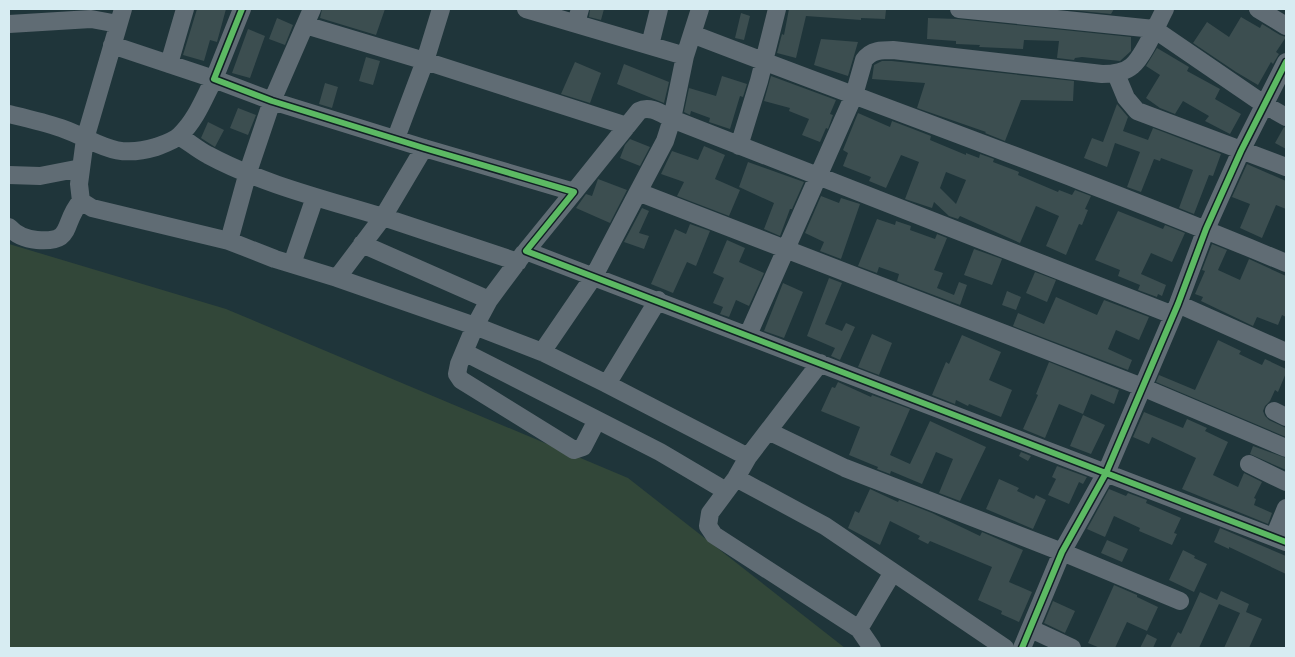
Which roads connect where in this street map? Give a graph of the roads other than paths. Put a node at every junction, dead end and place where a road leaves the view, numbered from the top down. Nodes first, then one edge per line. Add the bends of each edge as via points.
1 (185, 9) edge
2 (242, 9) edge
3 (441, 9) edge
4 (526, 9) edge
5 (659, 9) edge
6 (700, 9) edge
7 (777, 9) edge
8 (960, 9) edge
9 (1165, 9) edge
10 (1258, 9) edge
11 (120, 16) edge
12 (578, 16) edge
13 (308, 17) edge
14 (9, 24) edge
15 (1286, 26) edge
16 (1154, 29) junction
17 (692, 34) junction
18 (112, 45) junction
19 (650, 45) junction
20 (685, 56) junction
21 (425, 61) junction
22 (764, 62) junction
23 (1286, 62) edge
24 (169, 64) junction
25 (1116, 74) junction
26 (214, 79) junction
27 (854, 95) junction
28 (272, 101) junction
29 (1265, 105) junction
30 (9, 114) edge
31 (1286, 117) edge
32 (672, 119) junction
33 (627, 126) junction
34 (179, 136) junction
35 (396, 138) junction
36 (85, 139) junction
37 (739, 146) junction
38 (424, 148) junction
39 (1241, 151) junction
40 (1286, 167) edge
41 (81, 168) junction
42 (248, 172) junction
43 (818, 176) junction
44 (9, 177) edge
45 (574, 192) junction
46 (638, 192) junction
47 (315, 197) junction
48 (81, 201) junction
49 (383, 216) junction
50 (9, 227) edge
51 (1206, 229) junction
52 (229, 241) junction
53 (362, 244) junction
54 (787, 250) junction
55 (522, 256) junction
56 (1286, 263) edge
57 (292, 264) junction
58 (594, 276) junction
59 (337, 278) junction
60 (489, 300) junction
61 (658, 300) junction
62 (1175, 309) junction
63 (475, 326) junction
64 (748, 335) junction
65 (464, 352) junction
66 (542, 352) junction
67 (1286, 352) edge
68 (820, 363) junction
69 (607, 384) junction
70 (1142, 387) junction
71 (597, 420) junction
72 (768, 431) junction
73 (1286, 448) edge
74 (748, 457) junction
75 (1249, 464) dead end
76 (1106, 472) junction
77 (1286, 482) edge
78 (731, 484) junction
79 (1286, 508) edge
80 (1280, 540) edge
81 (1062, 552) junction
82 (892, 572) junction
83 (1180, 601) dead end
84 (859, 629) junction
85 (1031, 629) junction
86 (872, 648) edge
87 (1005, 648) edge
88 (1022, 648) edge
89 (1072, 648) edge

1 - 24 street
2 - 26 street
3 - 21 street
4 - 12 street
5 - 19 street
6 - 17 street
7 - 22 street
8 - 16 street
9 - 16 street
10 - 15 street
11 - 14 street
11 - 18 street
12 - 19 street
13 - 21 street
13 - 28 street
16 - 25 street via 1133,66
16 - 29 street
17 - 20 street
17 - 22 street
18 - 24 street
18 - 36 street
19 - 20 street
20 - 32 street
21 - 33 street
21 - 35 street
22 - 27 street
22 - 37 street
23 - 29 street
24 - 26 street
25 - 27 street via 882,50 864,60
25 - 39 street via 1126,98 1137,111
26 - 28 street
26 - 34 street via 194,119
27 - 43 street
27 - 51 street
28 - 35 street
28 - 42 street
29 - 31 street
29 - 39 street
30 - 36 street via 61,128
32 - 33 street via 646,108 638,111
32 - 37 street
32 - 46 street via 666,141
33 - 45 street
34 - 36 street via 165,144 129,152 110,149
34 - 42 street via 206,154
35 - 38 street
36 - 41 street
37 - 43 street
38 - 45 street
38 - 49 street
39 - 40 street
39 - 51 street
41 - 44 street via 40,176
41 - 48 street
42 - 47 street
42 - 52 street
43 - 54 street
43 - 62 street
45 - 55 street
46 - 54 street
46 - 58 street
47 - 49 street
47 - 57 street
48 - 50 street via 72,212 66,231 58,239 31,239
48 - 52 street via 92,208
49 - 53 street
49 - 55 street
51 - 56 street
51 - 62 street
52 - 57 street
53 - 59 street
53 - 60 street
54 - 64 street
54 - 70 street
55 - 58 street
55 - 60 street
57 - 59 street
58 - 61 street
58 - 66 street
59 - 63 street
60 - 63 street
61 - 64 street
61 - 69 street
62 - 67 street
62 - 70 street
63 - 65 street
63 - 66 street
64 - 68 street
65 - 71 street
65 - 71 street via 457,370 458,377 567,447 574,450 583,447
66 - 69 street
68 - 72 street
68 - 76 street
69 - 74 street
70 - 73 street
70 - 76 street
71 - 78 street
72 - 74 street
72 - 81 street via 845,468
74 - 78 street
75 - 77 street
76 - 80 street
76 - 81 street
78 - 82 street via 825,526
78 - 84 street via 710,513 708,526 714,535
79 - 80 street
81 - 83 street
81 - 85 street
82 - 84 street
82 - 87 street
84 - 86 street
85 - 88 street
85 - 89 street

